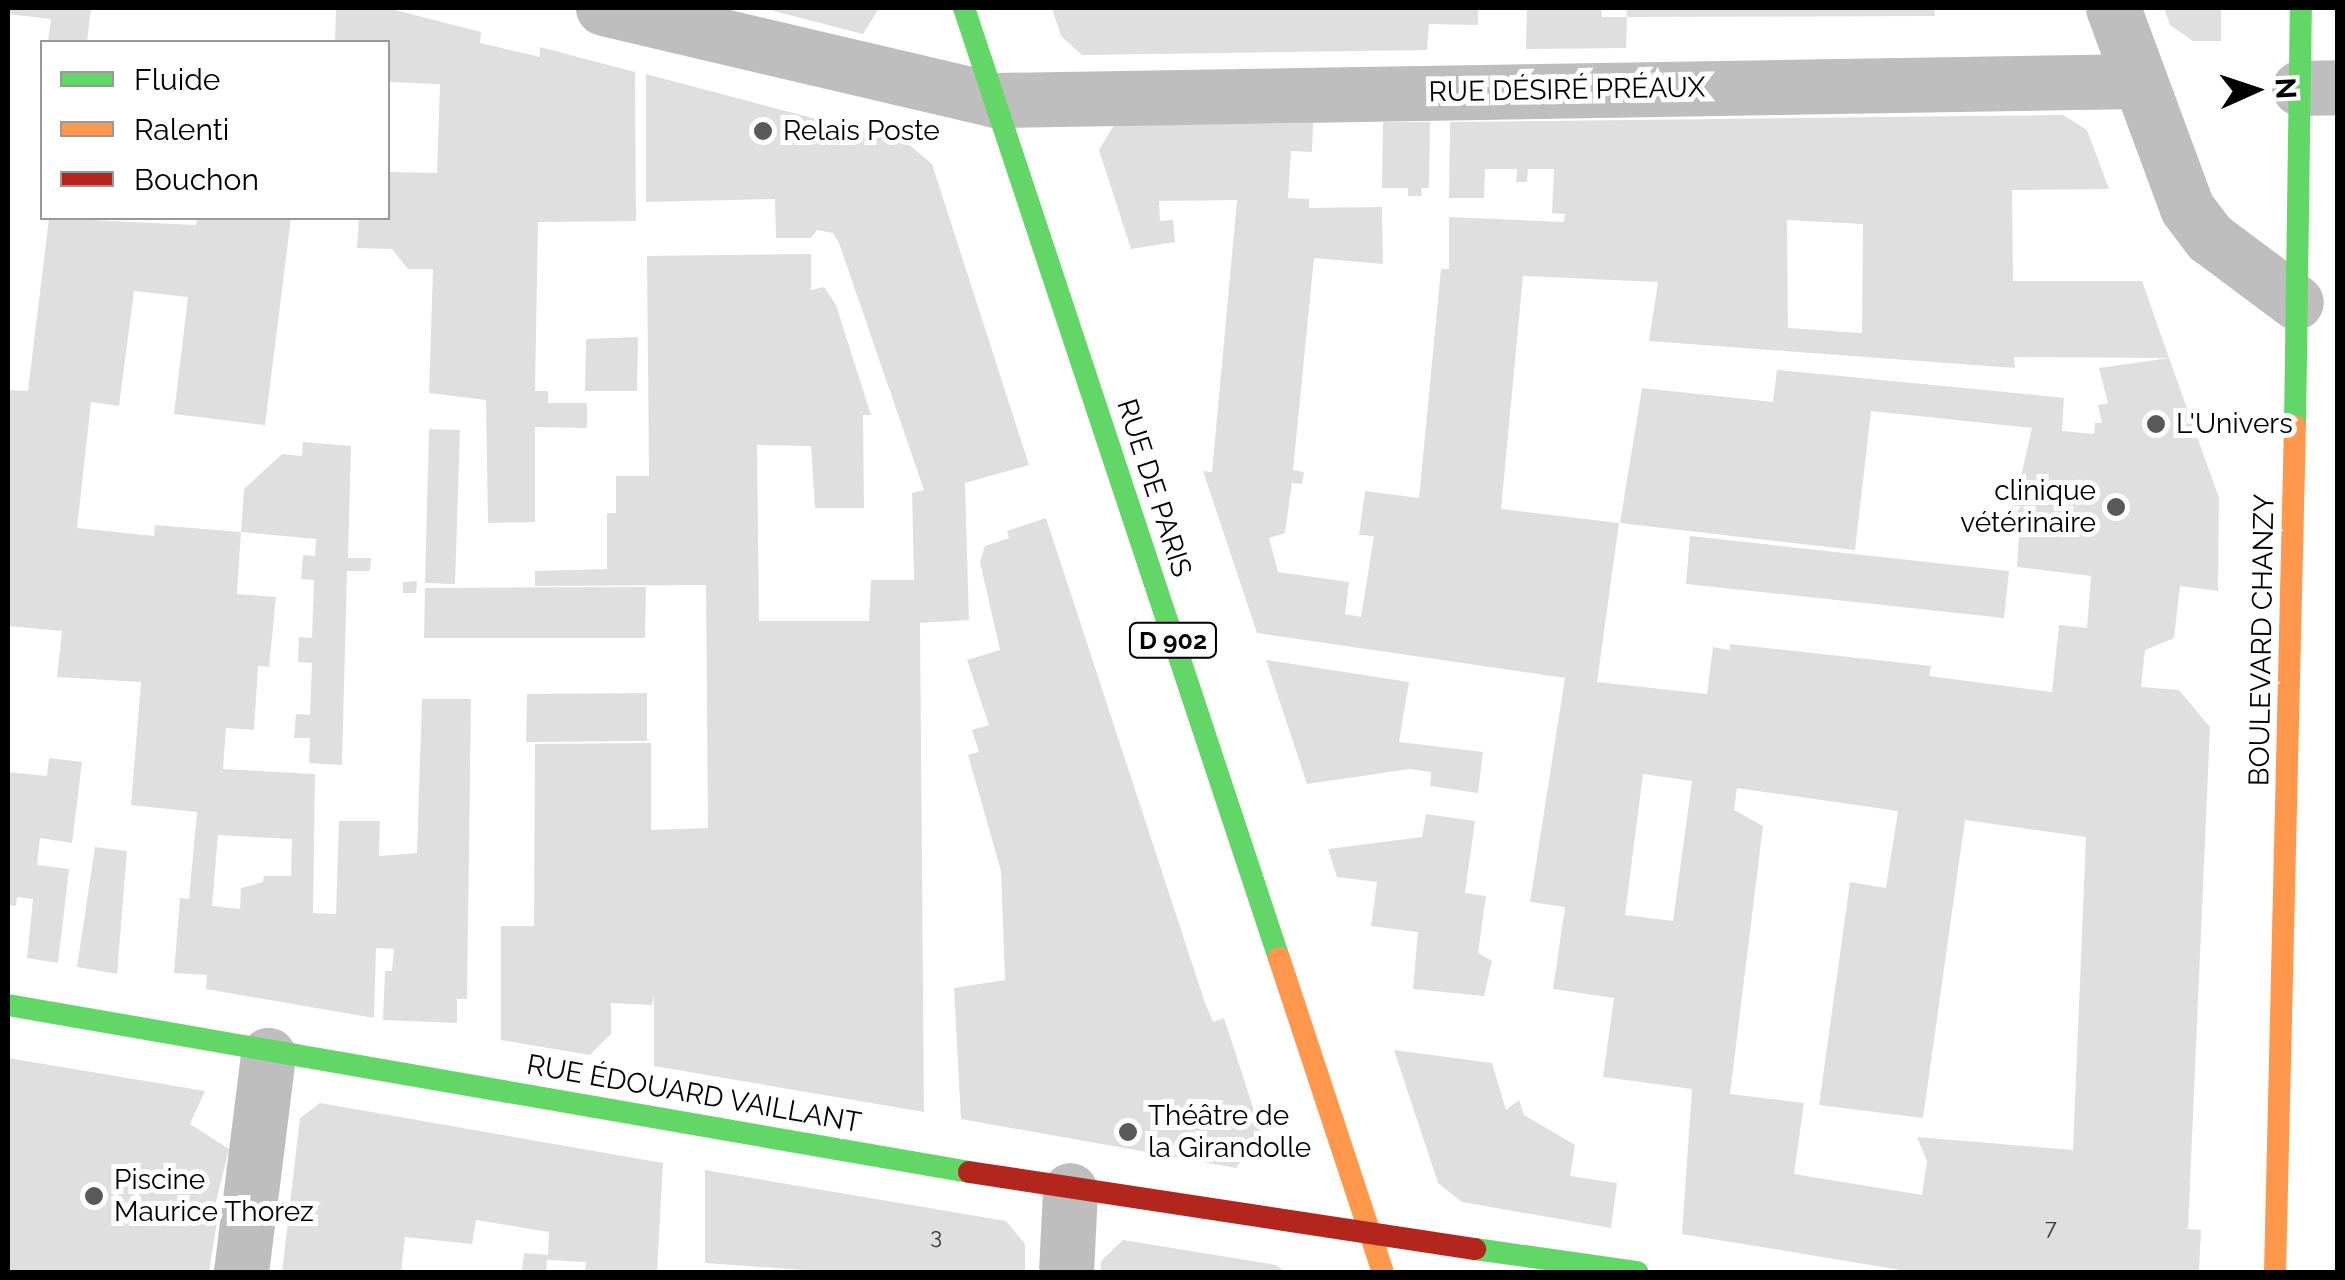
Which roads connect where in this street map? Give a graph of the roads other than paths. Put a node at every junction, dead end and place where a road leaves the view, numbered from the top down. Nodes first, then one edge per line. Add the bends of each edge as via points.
1 (603, 8) edge
2 (964, 8) edge
3 (2114, 8) edge
4 (2301, 8) edge
5 (2140, 81) junction
6 (2318, 87) edge
7 (995, 100) junction
8 (2296, 302) junction
9 (8, 1005) edge
10 (268, 1055) junction
11 (1070, 1190) junction
12 (1371, 1234) junction
13 (241, 1272) edge
14 (1066, 1272) edge
15 (1383, 1272) edge
16 (1637, 1272) edge
17 (2275, 1272) edge

1 - 7 street, RUE DÉSIRÉ PRÉAUX
2 - 7 main road, RUE DE PARIS / D 902
3 - 5 street
4 - 6 main road, BOULEVARD CHANZY
5 - 7 street, RUE DÉSIRÉ PRÉAUX
5 - 8 street via 2187,208 2210,238
6 - 8 main road, BOULEVARD CHANZY
7 - 12 main road, RUE DE PARIS / D 902
8 - 17 main road, BOULEVARD CHANZY
9 - 10 main road, RUE ÉDOUARD VAILLANT
10 - 11 main road, RUE ÉDOUARD VAILLANT
10 - 13 street
11 - 12 main road, RUE ÉDOUARD VAILLANT
11 - 14 street
12 - 15 main road, RUE DE PARIS / D 902
12 - 16 main road, RUE ÉDOUARD VAILLANT

